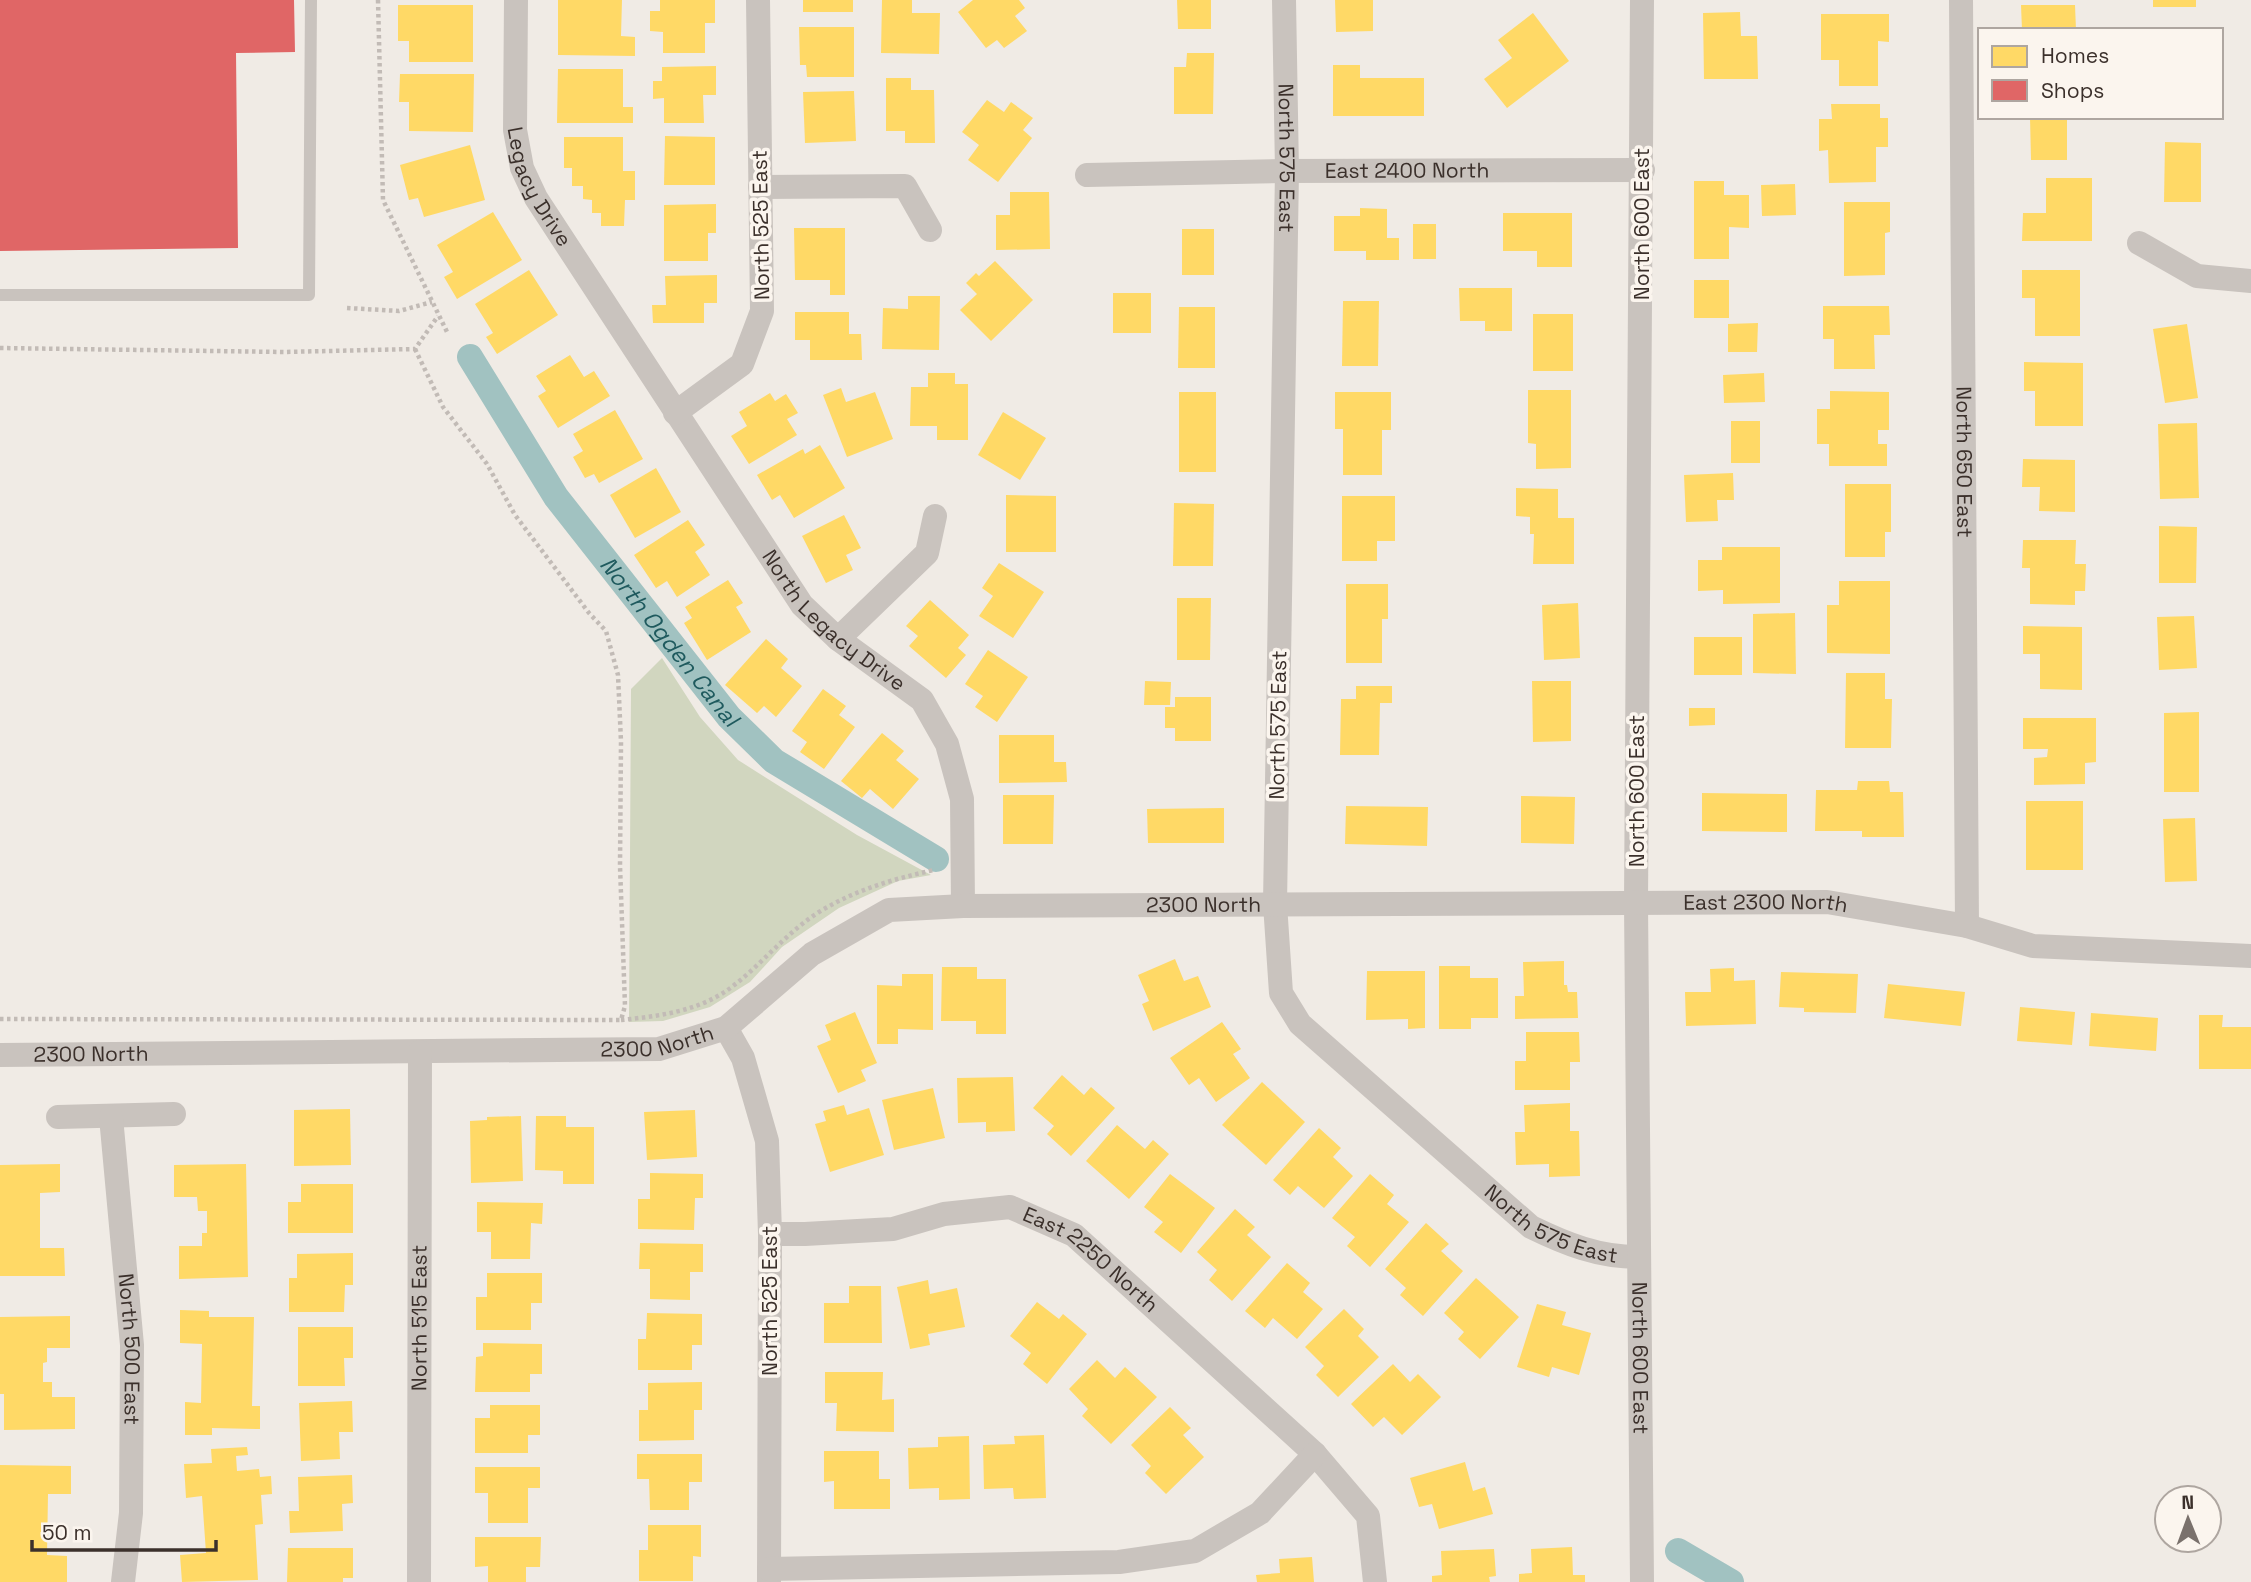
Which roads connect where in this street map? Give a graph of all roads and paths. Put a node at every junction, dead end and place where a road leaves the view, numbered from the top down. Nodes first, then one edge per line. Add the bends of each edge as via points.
1 (311, 0) edge
2 (378, 0) edge
3 (516, 0) edge
4 (758, 0) edge
5 (1284, 0) edge
6 (1642, 0) edge
7 (1961, 0) edge
8 (1643, 170) junction
9 (1287, 171) junction
10 (1087, 175) dead end
11 (760, 187) junction
12 (930, 230) dead end
13 (2139, 243) dead end
14 (2251, 281) edge
15 (0, 295) edge
16 (432, 302) junction
17 (347, 308) dead end
18 (438, 316) junction
19 (448, 334) dead end
20 (0, 348) edge
21 (415, 349) junction
22 (637, 351) joint
23 (675, 413) junction
24 (935, 516) dead end
25 (838, 639) junction
26 (934, 870) dead end
27 (1636, 903) junction
28 (1275, 904) junction
29 (963, 906) junction
30 (1967, 926) junction
31 (2251, 956) edge
32 (0, 1019) edge
33 (621, 1020) junction
34 (726, 1028) junction
35 (420, 1052) junction
36 (0, 1055) edge
37 (174, 1114) dead end
38 (58, 1116) dead end
39 (111, 1117) junction
40 (770, 1234) junction
41 (1638, 1257) junction
42 (1315, 1454) junction
43 (769, 1576) edge
44 (123, 1582) edge
45 (419, 1582) edge
46 (1375, 1582) edge
47 (1642, 1582) edge

1 - 15 lane via 309,295
2 - 16 path via 383,200
3 - 22 street, Legacy Drive via 515,130 522,168 536,198
4 - 11 street, North 525 East
5 - 9 street, North 575 East
6 - 8 street, North 600 East
7 - 30 street, North 650 East
8 - 9 street, East 2400 North
8 - 27 street, North 600 East
9 - 10 street, East 2400 North
9 - 28 street, North 575 East
11 - 12 street via 905,186
11 - 23 street, North 525 East via 762,311 742,364
13 - 14 street via 2197,276
16 - 17 path via 399,311
16 - 18 path
18 - 19 path
18 - 21 path
20 - 21 path
21 - 33 path via 443,407 487,464 515,515 606,631 618,675 621,742 625,1006
22 - 23 street, North Legacy Drive
23 - 25 street, North Legacy Drive via 802,605
24 - 25 street via 928,553
25 - 29 street, North Legacy Drive via 922,700 947,744 962,799
26 - 33 path via 850,894 784,938 731,988 692,1009
27 - 28 street, East 2300 North
27 - 30 street, East 2300 North via 1826,902
27 - 41 street, North 600 East
28 - 29 street, 2300 North
28 - 41 street, North 575 East via 1281,993 1300,1024 1531,1227 1574,1247 1614,1257
29 - 34 street, 2300 North via 889,910 812,954
30 - 31 street, East 2300 North via 2033,946
32 - 33 path
34 - 35 street, 2300 North via 659,1049
34 - 40 street, North 525 East via 743,1058 767,1141
35 - 36 street, 2300 North
35 - 45 street, North 515 East
37 - 39 street
38 - 39 street
39 - 44 street, North 500 East via 132,1345 131,1513
40 - 42 street, East 2250 North via 893,1229 944,1214 1010,1207 1074,1235
40 - 43 street, North 525 East
41 - 47 street, North 600 East
42 - 43 street via 1260,1513 1195,1551 1119,1562
42 - 46 street via 1368,1516

